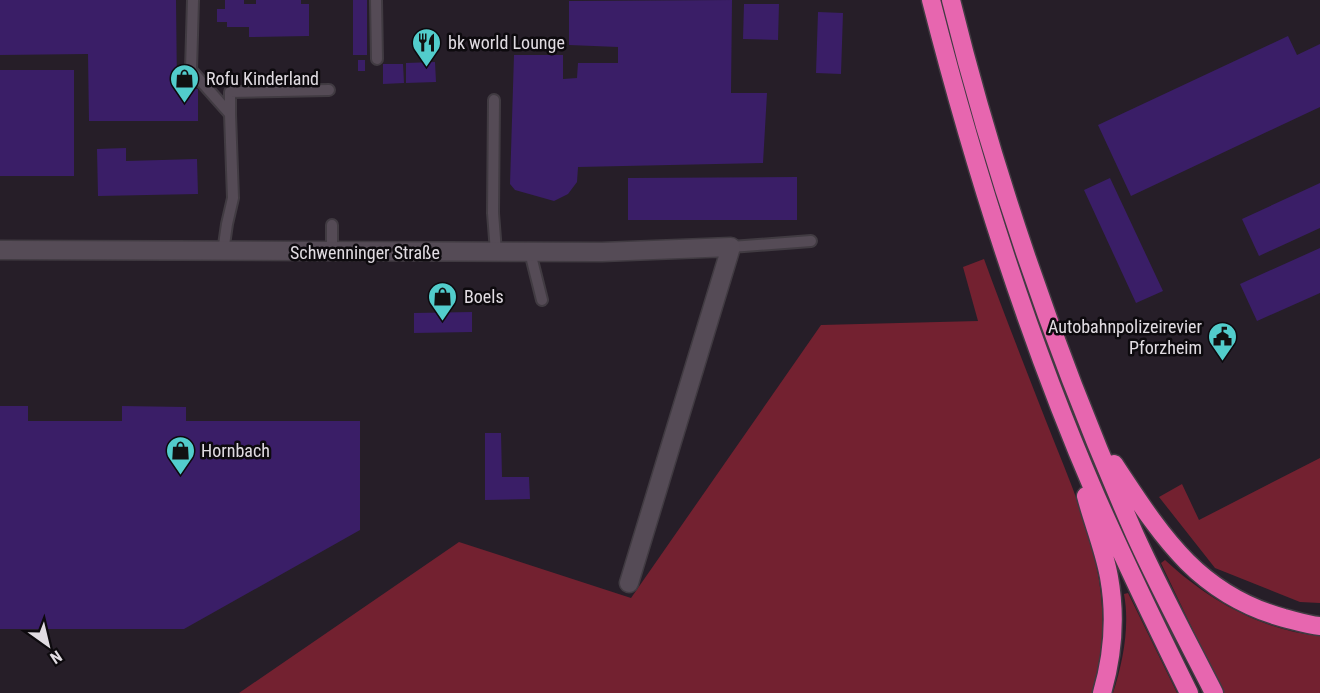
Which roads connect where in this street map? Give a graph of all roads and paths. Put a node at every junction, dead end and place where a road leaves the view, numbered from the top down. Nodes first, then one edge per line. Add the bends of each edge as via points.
1 (193, 0) edge
2 (376, 0) edge
3 (931, 0) edge
4 (951, 0) edge
5 (377, 59) dead end
6 (329, 90) dead end
7 (494, 100) dead end
8 (230, 114) junction
9 (332, 225) dead end
10 (811, 241) dead end
11 (731, 247) junction
12 (0, 250) edge
13 (332, 251) junction
14 (223, 252) junction
15 (496, 252) junction
16 (530, 252) junction
17 (542, 300) dead end
18 (1087, 423) junction
19 (1071, 433) junction
20 (628, 583) dead end
21 (1320, 627) edge
22 (1102, 693) edge
23 (1189, 693) edge
24 (1214, 693) edge

1 - 8 lane via 190,70
2 - 5 lane
3 - 19 highway via 989,205
4 - 18 highway via 1005,190
6 - 8 lane via 230,92
7 - 15 lane
8 - 14 lane via 233,198
9 - 13 lane
10 - 11 lane
11 - 16 street, Schwenninger Straße
11 - 20 street
12 - 14 street, Schwenninger Straße
13 - 14 street, Schwenninger Straße
13 - 15 street, Schwenninger Straße
15 - 16 street, Schwenninger Straße
16 - 17 lane
18 - 21 highway via 1155,525 1194,570 1252,606
18 - 24 highway via 1136,537
19 - 22 highway via 1110,586 1113,628
19 - 23 highway via 1112,532

